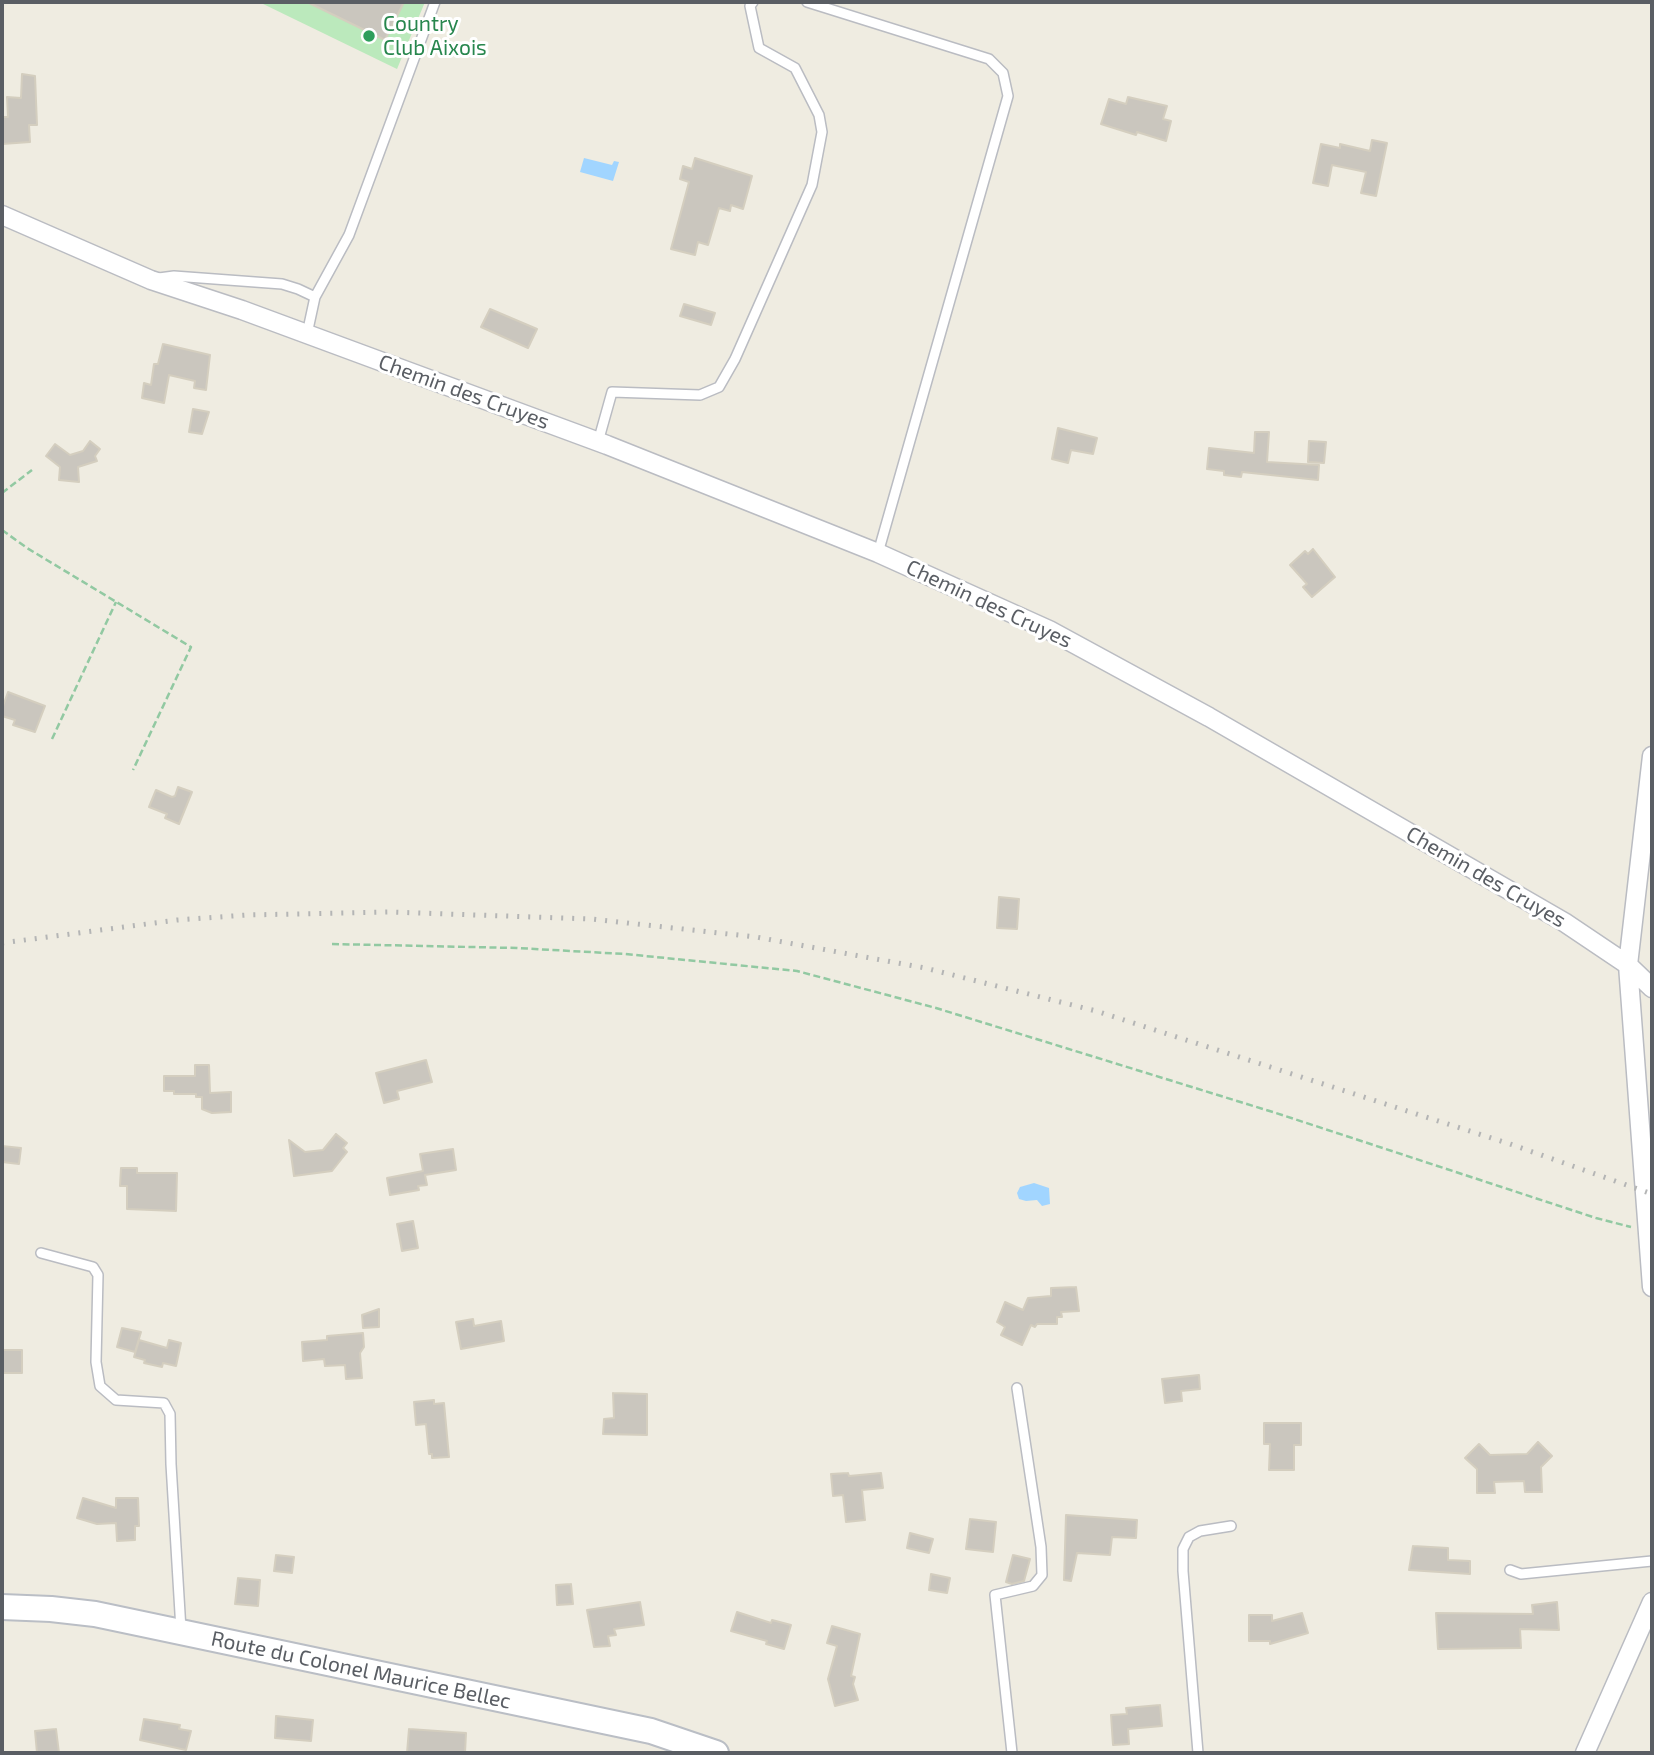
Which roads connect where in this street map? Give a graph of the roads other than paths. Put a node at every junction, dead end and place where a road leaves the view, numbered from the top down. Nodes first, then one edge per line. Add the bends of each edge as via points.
1 (435, 2) edge
2 (753, 2) edge
3 (807, 2) edge
4 (2, 215) edge
5 (151, 280) junction
6 (315, 297) junction
7 (307, 334) junction
8 (598, 442) junction
9 (878, 553) junction
10 (1652, 757) edge
11 (1628, 965) junction
12 (1652, 988) edge
13 (1650, 1231) edge
14 (41, 1253) dead end
15 (1652, 1287) edge
16 (1017, 1388) dead end
17 (1231, 1526) dead end
18 (1652, 1561) edge
19 (1510, 1570) dead end
20 (1652, 1602) edge
21 (2, 1607) edge
22 (181, 1632) junction
23 (716, 1753) edge
24 (1012, 1753) edge
25 (1198, 1753) edge
26 (1586, 1753) edge

1 - 6 lane via 349,235
2 - 8 lane via 759,48 795,68 819,115 822,132 812,185 719,387 701,395 612,392
3 - 9 lane via 989,59 1003,73 1008,96
4 - 5 street, Chemin des Cruyes
5 - 6 lane, Chemin des Cruyes via 174,276 282,284
5 - 7 street, Chemin des Cruyes
6 - 7 lane
7 - 8 street, Chemin des Cruyes
8 - 9 street, Chemin des Cruyes
9 - 11 street, Chemin des Cruyes via 1049,630 1199,711 1564,922
10 - 11 street
11 - 12 street, Chemin des Cruyes
11 - 13 street
13 - 15 street
14 - 22 lane via 93,1267 98,1275 96,1362 100,1386 116,1400 164,1403 170,1414
16 - 24 lane via 1042,1575 1033,1586 995,1595
17 - 25 lane via 1200,1531 1189,1537 1183,1549
18 - 19 lane via 1521,1574
20 - 26 street
21 - 22 main road, Route du Colonel Maurice Bellec via 95,1614
22 - 23 main road, Route du Colonel Maurice Bellec via 650,1731

